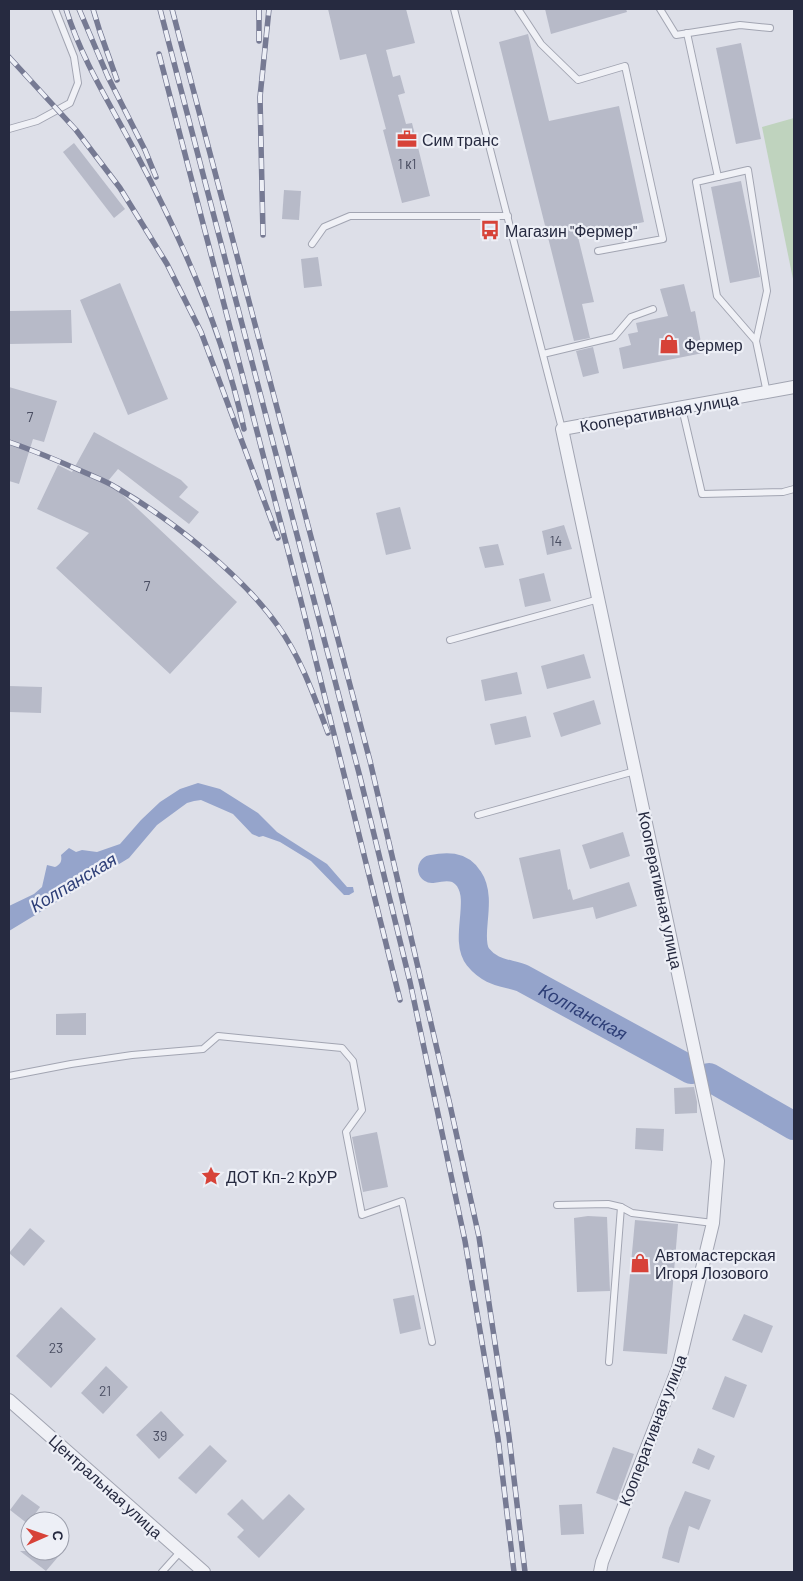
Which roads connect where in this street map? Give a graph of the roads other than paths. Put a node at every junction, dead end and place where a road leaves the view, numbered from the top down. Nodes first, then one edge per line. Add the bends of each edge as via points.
1 (54, 9) edge
2 (454, 9) edge
3 (518, 9) edge
4 (660, 9) edge
5 (770, 28) dead end
6 (687, 33) junction
7 (9, 129) edge
8 (718, 177) junction
9 (508, 216) junction
10 (312, 244) dead end
11 (598, 251) dead end
12 (653, 309) dead end
13 (756, 341) junction
14 (543, 354) junction
15 (794, 387) edge
16 (767, 393) junction
17 (682, 408) junction
18 (562, 429) junction
19 (794, 489) edge
20 (599, 600) junction
21 (450, 640) dead end
22 (635, 771) junction
23 (478, 815) dead end
24 (9, 1076) edge
25 (557, 1205) dead end
26 (620, 1207) junction
27 (713, 1223) junction
28 (432, 1342) dead end
29 (609, 1362) dead end
30 (9, 1400) edge
31 (180, 1552) junction
32 (162, 1572) edge
33 (204, 1572) edge
34 (600, 1572) edge

1 - 7 lane via 74,57 78,83 70,102 37,121
2 - 9 lane
3 - 11 lane via 541,44 578,80 625,66 663,239
4 - 6 lane via 676,35
5 - 6 lane via 740,24
6 - 8 lane
8 - 13 lane via 696,182 717,296
8 - 13 lane via 748,170 767,291
9 - 10 lane via 350,216 324,227
9 - 14 lane
12 - 14 lane via 631,317 614,337
13 - 16 lane
14 - 18 lane
15 - 16 street, Кооперативная улица
16 - 17 street, Кооперативная улица
17 - 18 street, Кооперативная улица
17 - 19 lane via 702,494
18 - 20 street, Кооперативная улица
20 - 21 lane
20 - 22 street, Кооперативная улица
22 - 23 lane
22 - 27 street, Кооперативная улица via 718,1161
24 - 28 lane via 132,1055 203,1049 218,1036 342,1048 353,1061 362,1110 346,1132 362,1215 402,1201
25 - 26 lane via 608,1204
26 - 27 lane via 632,1214
26 - 29 lane
27 - 34 street, Кооперативная улица via 678,1368
30 - 31 street, Центральная улица
31 - 32 lane
31 - 33 street, Центральная улица

